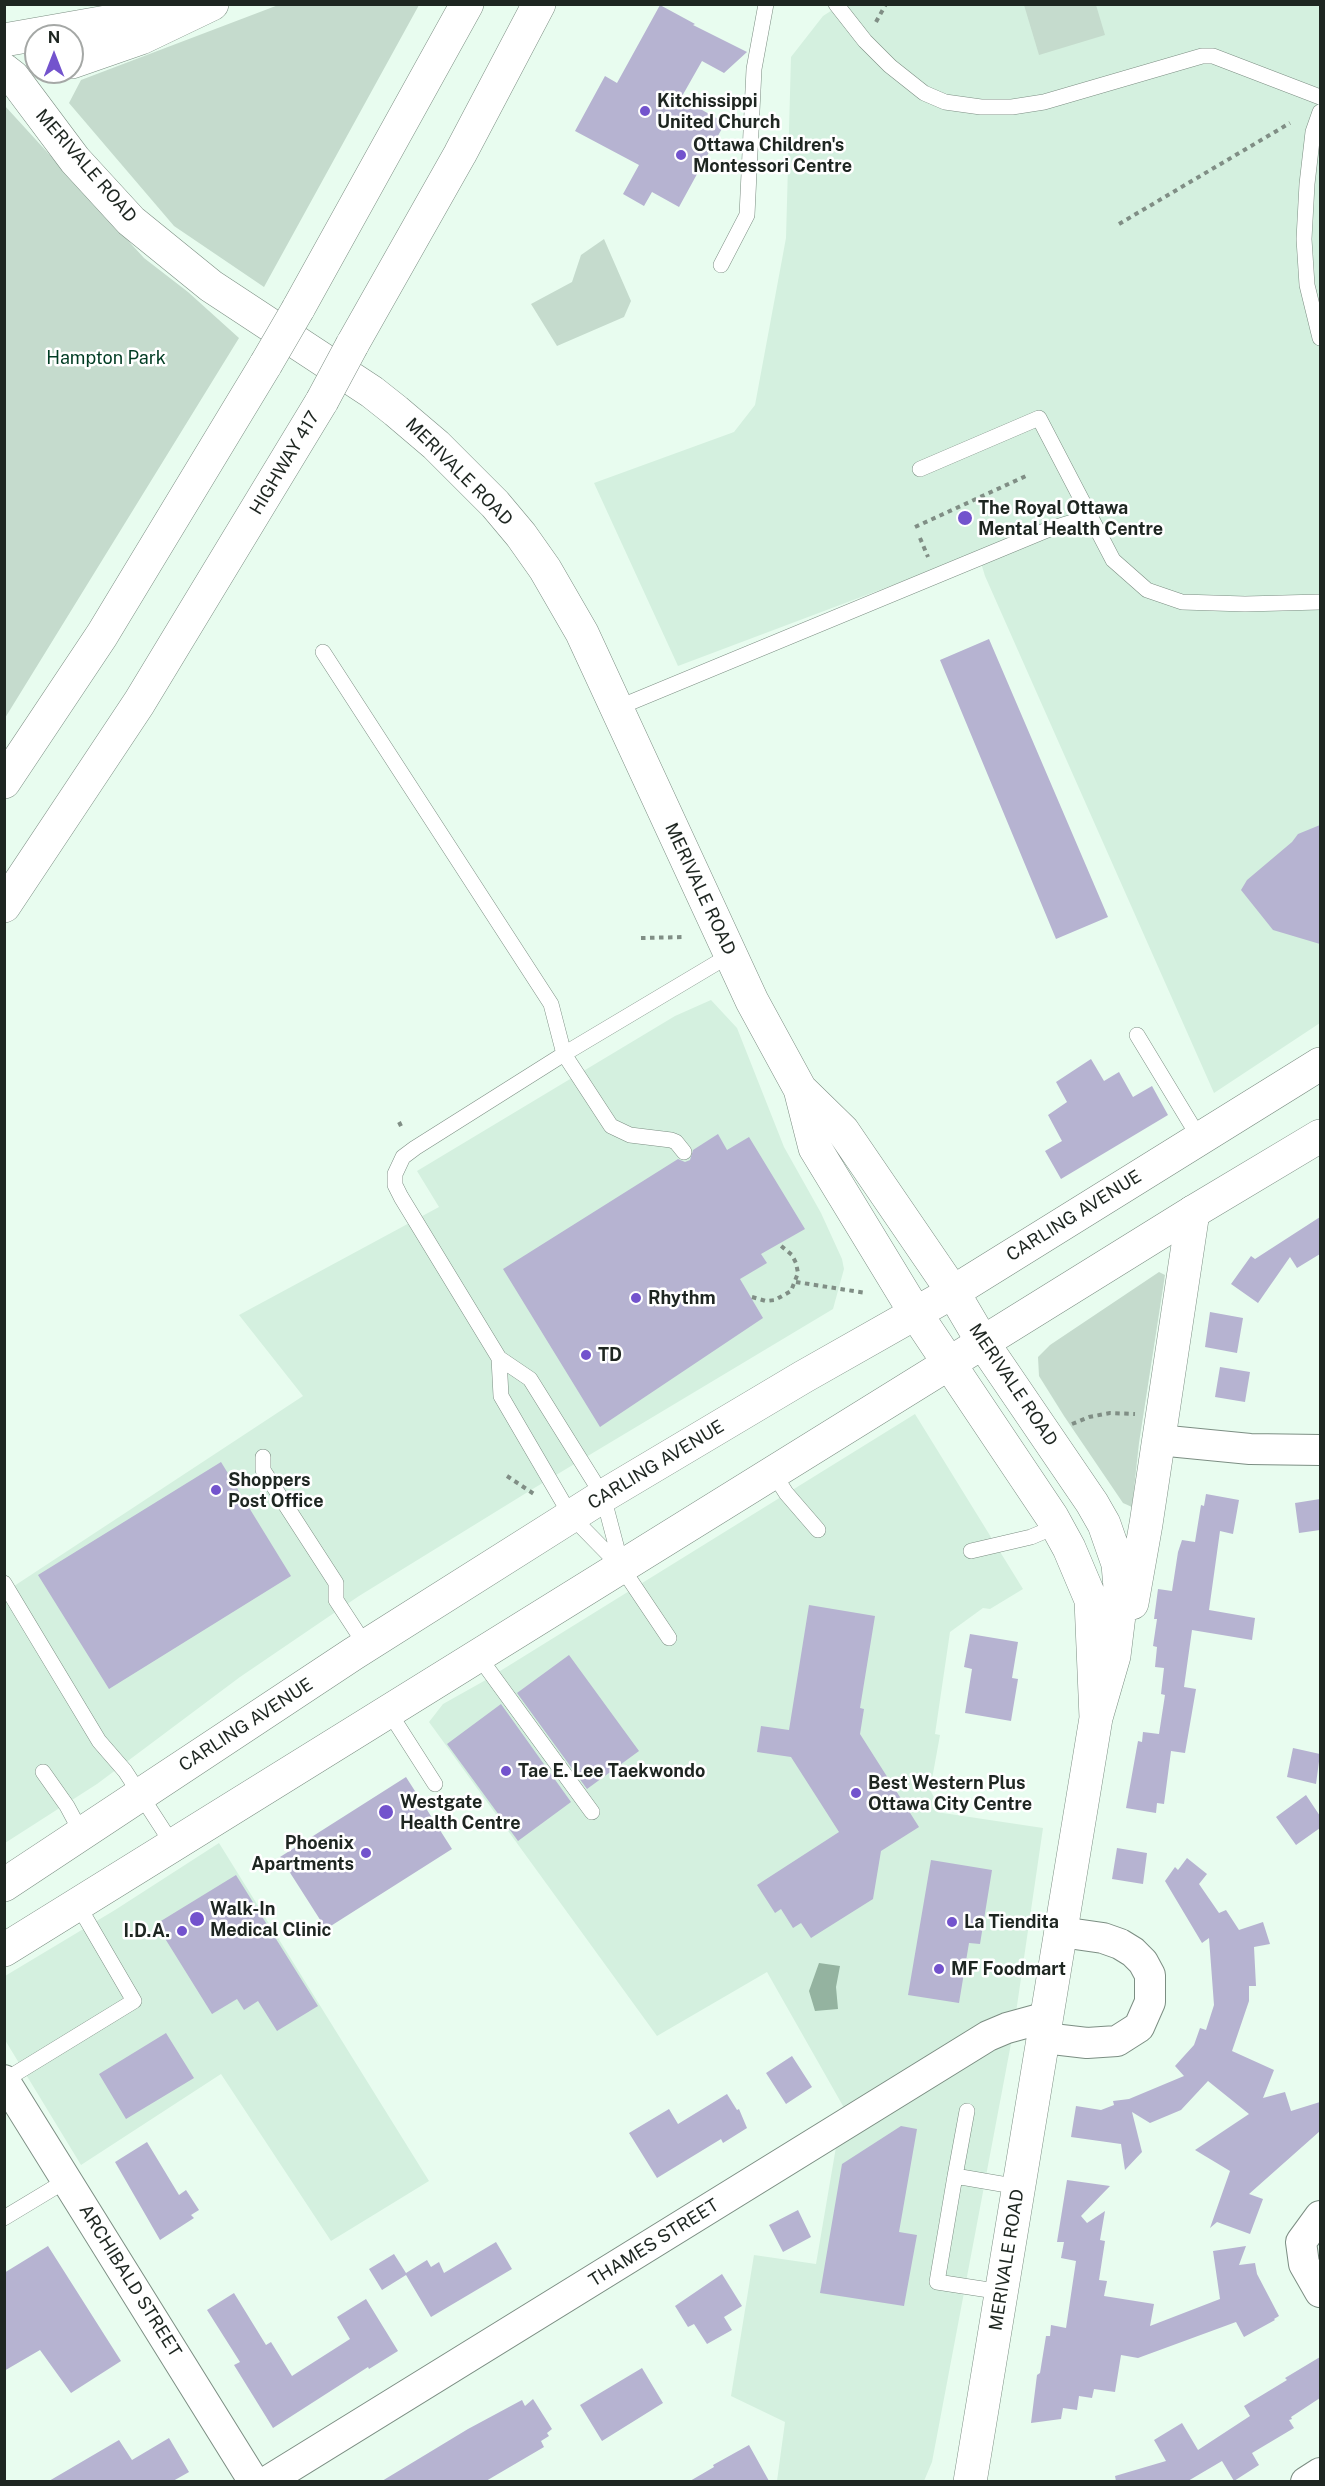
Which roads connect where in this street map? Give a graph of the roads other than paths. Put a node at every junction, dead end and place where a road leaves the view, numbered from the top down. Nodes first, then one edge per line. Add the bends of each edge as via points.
1 (174, 4) edge
2 (212, 4) edge
3 (539, 4) edge
4 (766, 4) edge
5 (836, 4) edge
6 (466, 6) edge
7 (4, 39) edge
8 (84, 58) edge
9 (15, 74) edge
10 (1320, 97) edge
11 (1320, 112) edge
12 (721, 265) dead end
13 (1320, 338) edge
14 (920, 469) dead end
15 (1089, 517) junction
16 (1320, 602) edge
17 (323, 652) dead end
18 (617, 708) junction
19 (4, 782) edge
20 (4, 906) edge
21 (730, 955) junction
22 (1137, 1035) dead end
23 (564, 1054) junction
24 (1320, 1064) edge
25 (800, 1089) junction
26 (1320, 1136) edge
27 (1200, 1139) junction
28 (684, 1152) dead end
29 (1193, 1212) junction
30 (953, 1292) junction
31 (916, 1314) junction
32 (983, 1343) junction
33 (499, 1358) junction
34 (951, 1364) junction
35 (1158, 1440) junction
36 (1320, 1450) edge
37 (263, 1457) dead end
38 (774, 1474) junction
39 (603, 1496) junction
40 (572, 1516) junction
41 (1057, 1526) junction
42 (818, 1530) dead end
43 (971, 1551) dead end
44 (622, 1568) junction
45 (4, 1583) edge
46 (669, 1638) dead end
47 (366, 1646) junction
48 (1114, 1656) junction
49 (479, 1657) junction
50 (389, 1712) junction
51 (1096, 1718) junction
52 (44, 1772) dead end
53 (435, 1784) dead end
54 (142, 1794) junction
55 (592, 1812) dead end
56 (82, 1834) junction
57 (173, 1845) junction
58 (4, 1885) edge
59 (78, 1905) junction
60 (1061, 1932) junction
61 (4, 1950) edge
62 (1046, 2027) junction
63 (5, 2080) edge
64 (967, 2111) dead end
65 (956, 2176) junction
66 (67, 2180) junction
67 (1019, 2187) junction
68 (1320, 2216) edge
69 (4, 2218) edge
70 (1002, 2292) junction
71 (1320, 2292) edge
72 (1320, 2473) edge
73 (254, 2481) edge
74 (266, 2481) edge
75 (970, 2481) edge
76 (1306, 2481) edge

1 - 7 main road via 112,21
2 - 8 main road via 141,38
3 - 20 main road, HIGHWAY 417, bridge via 322,401 139,703
4 - 12 lane via 754,69 747,215
5 - 10 lane via 890,66 924,93 945,102 981,107 1044,102 1202,56 1213,56
6 - 19 main road, bridge via 266,364 102,634
9 - 18 main road, MERIVALE ROAD via 75,160 154,242 236,304 372,392 436,445 495,504 521,534 562,597
11 - 13 lane via 1313,132 1306,184 1304,239 1308,285
14 - 15 lane via 1039,418
15 - 16 lane via 1114,562 1147,590 1161,596 1182,602
15 - 18 lane via 1047,530
17 - 23 lane via 551,1004
18 - 21 main road, MERIVALE ROAD
21 - 23 lane
21 - 25 main road, MERIVALE ROAD
22 - 27 lane
23 - 28 lane via 611,1126 630,1135 671,1140
23 - 33 lane via 403,1157 394,1174 401,1197
24 - 27 main road, CARLING AVENUE
25 - 30 main road, MERIVALE ROAD via 843,1131
25 - 31 main road, MERIVALE ROAD via 815,1148
26 - 29 main road
27 - 30 main road, CARLING AVENUE
29 - 32 main road
29 - 35 main road
30 - 31 main road, CARLING AVENUE
30 - 32 main road, MERIVALE ROAD
31 - 34 main road, MERIVALE ROAD
31 - 39 main road, CARLING AVENUE
32 - 34 main road
32 - 48 main road, MERIVALE ROAD via 1104,1524 1118,1564 1120,1583
33 - 39 lane via 530,1379
33 - 40 lane via 501,1396
34 - 38 main road
34 - 41 main road, MERIVALE ROAD
35 - 36 street via 1250,1449
35 - 48 main road via 1135,1592
37 - 47 lane via 263,1470 336,1583 336,1600
38 - 42 lane
38 - 44 main road
39 - 40 main road, CARLING AVENUE
39 - 44 lane
40 - 44 lane
40 - 47 main road, CARLING AVENUE
41 - 43 lane via 1031,1537
41 - 51 main road, MERIVALE ROAD via 1091,1600
44 - 46 lane
44 - 49 main road
45 - 54 lane via 99,1742
47 - 54 main road, CARLING AVENUE
48 - 51 main road, MERIVALE ROAD
49 - 50 main road
49 - 55 lane
50 - 53 lane
50 - 57 main road
51 - 60 main road, MERIVALE ROAD
52 - 56 lane
54 - 56 main road, CARLING AVENUE
54 - 57 lane
56 - 58 main road, CARLING AVENUE
57 - 59 main road
59 - 61 main road
59 - 63 lane via 134,2001
60 - 62 main road, MERIVALE ROAD
60 - 62 street via 1102,1938 1133,1952 1150,1975 1150,2002 1140,2026 1117,2041 1087,2043
62 - 67 main road, MERIVALE ROAD
62 - 74 street, THAMES STREET via 1006,2028 988,2036
63 - 66 street, ARCHIBALD STREET
64 - 65 lane
65 - 67 lane
65 - 70 lane via 937,2282
66 - 69 lane
66 - 73 street, ARCHIBALD STREET
67 - 70 main road, MERIVALE ROAD
68 - 71 street via 1301,2242 1304,2264
70 - 75 main road, MERIVALE ROAD
72 - 76 street

